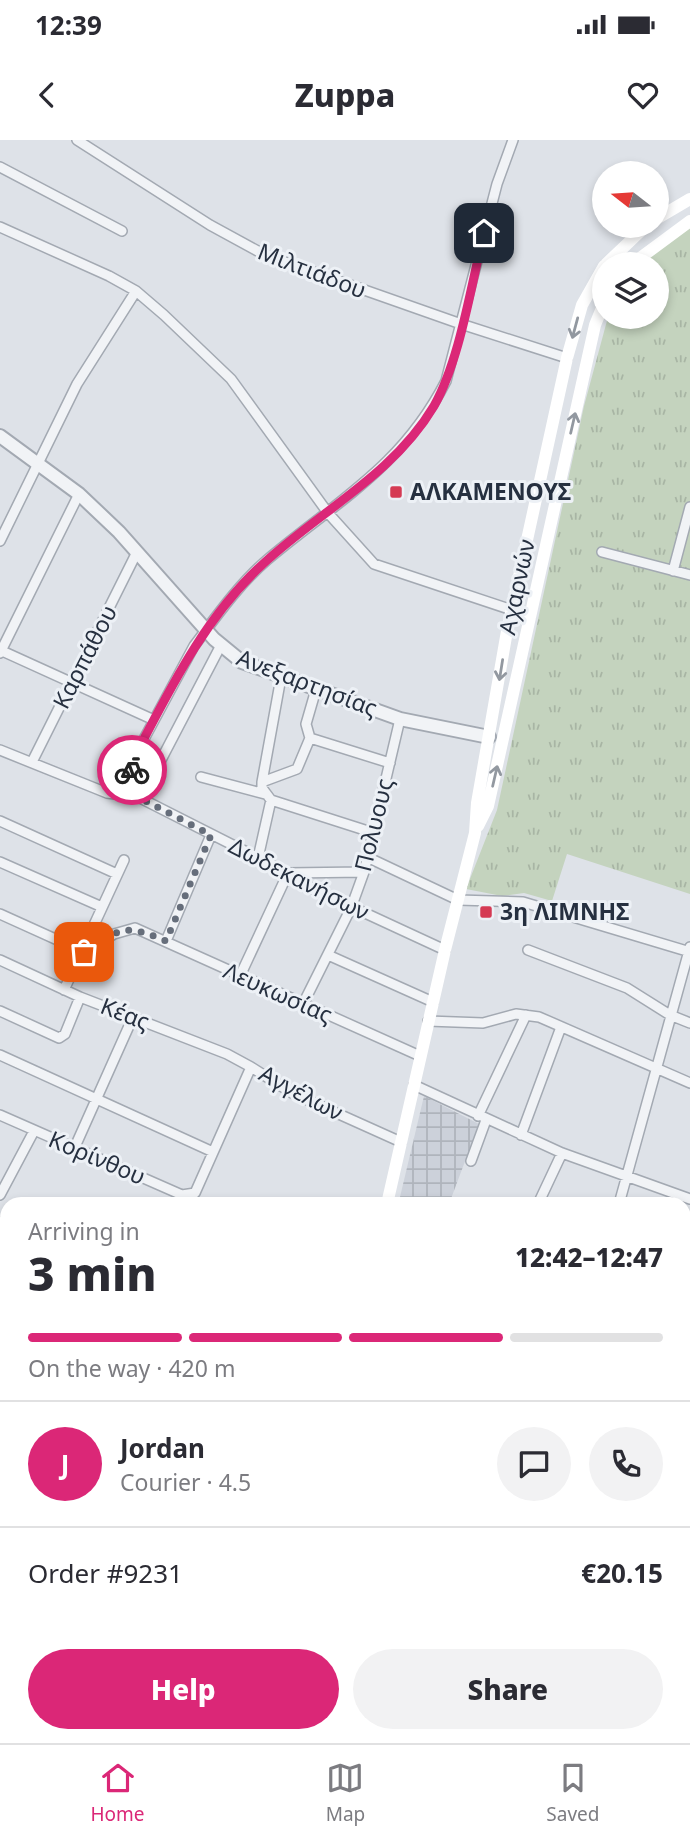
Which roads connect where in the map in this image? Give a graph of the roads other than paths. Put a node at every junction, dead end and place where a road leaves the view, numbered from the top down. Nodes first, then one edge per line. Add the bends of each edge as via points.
1 (77, 140) edge
2 (513, 140) edge
3 (0, 167) edge
4 (690, 199) edge
5 (669, 211) edge
6 (690, 221) edge
7 (0, 227) edge
8 (122, 231) dead end
9 (633, 238) edge
10 (619, 252) edge
11 (648, 252) edge
12 (592, 288) edge
13 (136, 291) junction
14 (461, 324) junction
15 (594, 329) edge
16 (567, 358) junction
17 (0, 436) edge
18 (37, 461) junction
19 (79, 494) junction
20 (690, 507) edge
21 (328, 513) junction
22 (0, 541) edge
23 (137, 552) junction
24 (602, 552) dead end
25 (673, 571) junction
26 (690, 575) edge
27 (511, 610) junction
28 (530, 616) junction
29 (206, 630) junction
30 (221, 645) junction
31 (0, 651) edge
32 (282, 675) junction
33 (73, 682) junction
34 (317, 687) junction
35 (400, 719) junction
36 (154, 720) junction
37 (489, 737) junction
38 (310, 738) junction
39 (0, 750) edge
40 (32, 762) junction
41 (390, 763) junction
42 (201, 777) dead end
43 (262, 782) junction
44 (134, 792) junction
45 (268, 797) junction
46 (0, 821) edge
47 (371, 832) junction
48 (475, 833) junction
49 (211, 835) junction
50 (367, 857) junction
51 (258, 859) junction
52 (124, 860) dead end
53 (0, 862) edge
54 (288, 873) junction
55 (364, 873) junction
56 (117, 874) junction
57 (458, 900) junction
58 (102, 907) junction
59 (351, 908) junction
60 (0, 915) edge
61 (166, 941) junction
62 (444, 950) junction
63 (528, 950) dead end
64 (690, 950) edge
65 (84, 952) junction
66 (328, 955) junction
67 (0, 960) edge
68 (240, 976) junction
69 (64, 990) junction
70 (80, 997) junction
71 (433, 1002) junction
72 (303, 1004) junction
73 (0, 1011) edge
74 (526, 1015) junction
75 (670, 1015) junction
76 (132, 1017) junction
77 (428, 1021) junction
78 (690, 1023) edge
79 (561, 1027) junction
80 (0, 1055) edge
81 (420, 1056) junction
82 (251, 1067) junction
83 (656, 1070) junction
84 (690, 1083) edge
85 (414, 1085) junction
86 (96, 1098) junction
87 (0, 1115) edge
88 (482, 1118) junction
89 (34, 1131) junction
90 (521, 1135) junction
91 (401, 1142) junction
92 (74, 1149) junction
93 (213, 1152) junction
94 (562, 1153) junction
95 (471, 1161) dead end
96 (626, 1175) junction
97 (195, 1193) joint
98 (0, 1195) edge
99 (389, 1197) edge
100 (541, 1197) edge
101 (621, 1197) edge
102 (685, 1197) edge

1 - 14 street, Μιλτιάδου via 265,255
2 - 14 street via 496,184
3 - 8 street
4 - 5 main road
6 - 11 main road
7 - 13 street
9 - 10 main road, Αχαρνών
12 -> 16 main road, Αχαρνών via 582,305
13 - 18 street via 94,354
13 - 21 street via 231,379
14 - 16 street, Μιλτιάδου
14 - 21 street via 446,381 433,407 377,474
28 -> 15 main road, Αχαρνών
16 - 27 main road, Αχαρνών
17 - 18 street, Ανεξαρτησίας
18 - 19 street, Ανεξαρτησίας
18 - 22 street
19 - 23 street, Ανεξαρτησίας
19 - 31 street
20 - 25 street
21 - 27 street via 373,564
21 - 29 street via 245,581
23 - 29 street, Ανεξαρτησίας
23 - 33 street, Καρπάθου
24 - 25 street
25 - 26 street
27 - 28 street
27 -> 37 main road, Αχαρνών
48 -> 28 main road, Αχαρνών via 488,806
29 - 30 street, Ανεξαρτησίας
29 - 36 street
30 - 32 street, Ανεξαρτησίας via 243,662
30 - 44 street via 149,783
31 - 33 street
32 - 34 street, Ανεξαρτησίας
32 - 43 street
33 - 36 street
33 - 40 street, Καρπάθου
34 - 35 street, Ανεξαρτησίας
34 - 38 street via 306,724
35 - 37 street, Ανεξαρτησίας
35 - 41 street, Πολυους
36 - 44 street via 130,774
37 - 48 main road, Αχαρνών
38 - 41 street
38 - 43 street via 297,769
39 - 40 street, Δωδεκανήσων
40 - 44 street, Δωδεκανήσων via 107,793 121,796
41 - 47 street, Πολυους
42 - 45 street
43 - 45 street
44 - 49 street, Δωδεκανήσων
45 - 47 street
45 - 51 street
46 - 56 street
47 - 50 street, Πολυους
48 - 57 main road, Αχαρνών
49 - 51 street, Δωδεκανήσων
49 - 61 street
50 - 55 street, Πολυους
50 - 57 street
51 - 54 street, Δωδεκανήσων
52 - 56 street
53 - 58 street
54 - 55 street
54 - 59 street, Δωδεκανήσων
54 - 68 street
55 - 59 street, Πολυους
56 - 58 street
57 - 62 main road, Αχαρνών
57 - 64 street via 523,902
58 - 65 street
59 - 62 street, Δωδεκανήσων
59 - 66 street, Πολυους
60 - 65 street
61 - 65 street, Λευκωσίας via 135,928 114,934
61 - 68 street, Λευκωσίας
62 - 71 main road, Αχαρνών
63 - 75 street via 627,988
64 - 75 street
65 - 69 street
66 - 71 street
66 - 72 street, Πολυους
67 - 69 street, Κέας
68 - 72 street, Λευκωσίας
69 - 70 street, Κέας
70 - 73 street via 65,1034 55,1037
70 - 76 street, Κέας
71 - 77 main road, Αχαρνών
72 - 81 street, Λευκωσίας
74 - 77 street via 483,1023
74 - 79 street
74 - 88 street
75 - 78 street
75 - 83 street
76 - 82 street, Κέας
76 - 86 street
77 - 81 main road, Αχαρνών
79 - 83 street
79 - 90 street
80 - 86 street
81 - 85 main road, Αχαρνών
82 - 91 street, Αγγέλων via 292,1093
82 - 93 street, Αγγέλων
83 - 84 street
83 - 96 street
85 - 88 street
85 - 91 main road, Αχαρνών
86 - 92 street
86 - 93 street
87 - 89 street, Κορίνθου
88 - 90 street
88 - 95 street
89 - 92 street, Κορίνθου
89 - 98 street
90 - 94 street
91 - 99 main road, Αχαρνών
92 - 97 street, Κορίνθου via 182,1195
93 - 97 street, Αγγέλων
94 - 96 street
94 - 100 street
96 - 101 street
96 - 102 street

